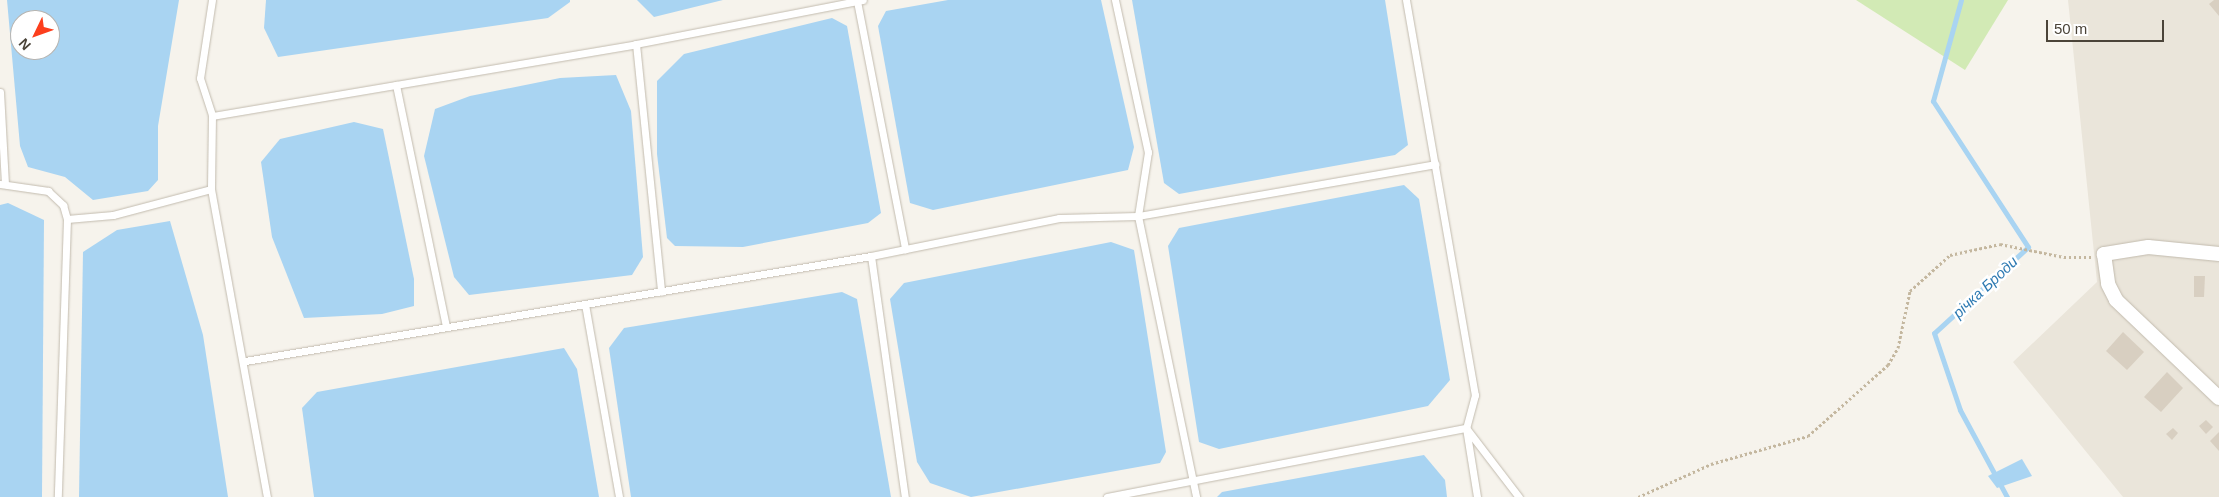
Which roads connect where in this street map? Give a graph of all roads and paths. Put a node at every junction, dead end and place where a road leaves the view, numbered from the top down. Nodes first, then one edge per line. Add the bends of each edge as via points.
1 (212, 0) edge
2 (1115, 0) edge
3 (1406, 0) edge
4 (860, 1) edge
5 (636, 44) junction
6 (396, 85) junction
7 (0, 92) edge
8 (212, 116) junction
9 (1435, 164) junction
10 (3, 183) edge
11 (211, 189) junction
12 (1138, 216) junction
13 (67, 219) junction
14 (905, 249) junction
15 (2104, 254) junction
16 (2219, 254) edge
17 (871, 256) junction
18 (661, 292) junction
19 (586, 304) junction
20 (446, 328) junction
21 (245, 361) junction
22 (2219, 398) edge
23 (1466, 428) junction
24 (1194, 483) junction
25 (58, 497) edge
26 (267, 497) edge
27 (618, 497) edge
28 (905, 497) edge
29 (1107, 497) edge
30 (1196, 497) edge
31 (1477, 497) edge
32 (1519, 497) edge
33 (1638, 497) edge

1 - 8 lane via 200,78
2 - 12 lane via 1148,152
3 - 9 lane
4 - 5 lane
4 - 14 lane
5 - 6 lane
5 - 18 lane
6 - 8 lane
6 - 20 lane
7 - 10 lane
8 - 11 lane
9 - 12 lane
9 - 23 lane via 1475,395
10 - 13 lane via 48,190 63,205
11 - 13 lane via 113,215
11 - 21 lane
12 - 14 lane via 1059,218
12 - 24 lane
13 - 25 lane
14 - 17 lane
15 - 16 street via 2148,248
15 - 22 street via 2108,284 2116,300
15 - 33 path via 2074,258 2000,244 1950,255 1910,291 1898,348 1888,366 1808,436 1711,464
17 - 18 lane
17 - 28 lane
18 - 19 lane
19 - 20 lane
19 - 27 lane
20 - 21 lane
21 - 26 lane
23 - 24 lane
23 - 31 lane
23 - 32 lane
24 - 29 lane
24 - 30 lane

